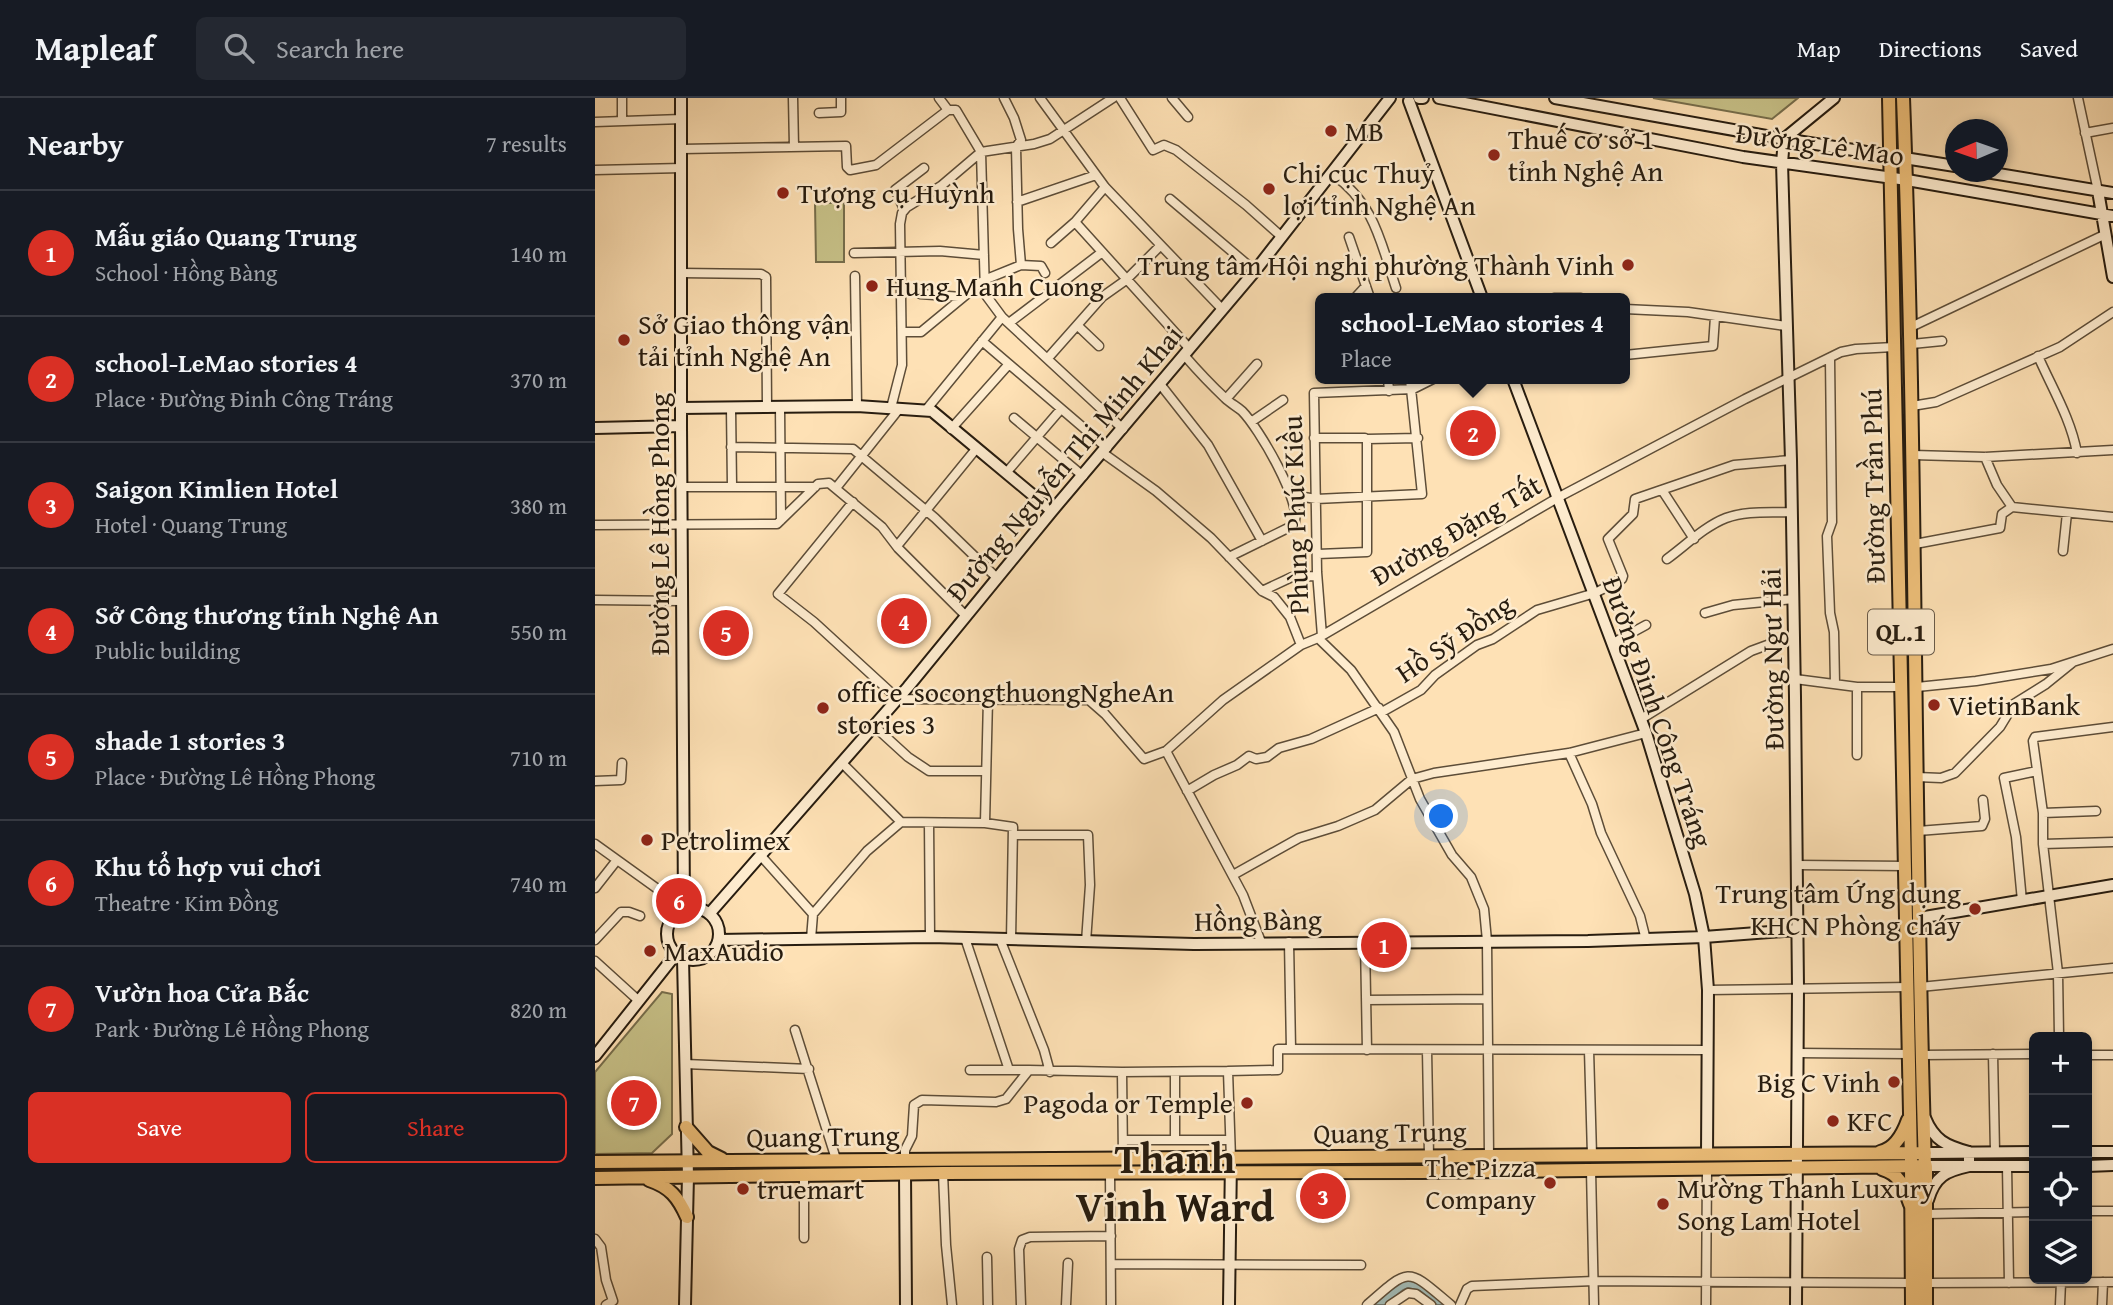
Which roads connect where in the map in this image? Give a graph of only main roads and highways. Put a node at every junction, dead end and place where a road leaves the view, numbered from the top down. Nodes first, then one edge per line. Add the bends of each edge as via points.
1 (1888, 98) edge
2 (1903, 98) edge
3 (1896, 434) junction
4 (1913, 434) junction
5 (1899, 544) junction
6 (1915, 544) junction
7 (1902, 687) junction
8 (1917, 687) junction
9 (1913, 918) junction
10 (1917, 1113) junction
11 (686, 1127) road end
12 (1592, 1155) junction
13 (1707, 1155) junction
14 (1345, 1157) junction
15 (905, 1160) junction
16 (1875, 1160) junction
17 (1918, 1160) junction
18 (740, 1161) junction
19 (595, 1162) edge
20 (1231, 1165) junction
21 (1591, 1170) junction
22 (1707, 1170) junction
23 (1345, 1172) junction
24 (905, 1174) junction
25 (639, 1177) junction
26 (595, 1178) edge
27 (1921, 1211) junction
28 (687, 1217) road end
29 (1919, 1283) junction
30 (1913, 1305) edge
31 (1926, 1305) edge

1 - 3 main road, Đường Trần Phú / QL.1
2 - 4 main road, Đường Trần Phú / QL.1
3 - 4 main road
3 - 5 main road, Đường Trần Phú / QL.1
4 - 6 main road, Đường Trần Phú / QL.1
5 - 6 main road
5 - 7 main road, Đường Trần Phú / QL.1
6 - 8 main road, Đường Trần Phú / QL.1
7 - 8 main road
7 - 9 main road, Đường Trần Phú / QL.1 via 1906,866
8 - 9 main road, Đường Trần Phú / QL.1
9 - 10 main road, Đường Trần Phú / QL.1
10 - 16 main road via 1897,1142
10 - 17 main road, Đường Trần Phú / QL.1
11 - 18 main road via 708,1152
12 - 13 main road, Quang Trung
12 - 14 main road, Quang Trung
12 - 21 main road
13 - 16 main road, Quang Trung via 1796,1154
13 - 22 main road
14 - 20 main road, Quang Trung
14 - 23 main road
15 - 18 main road, Quang Trung
15 - 20 main road, Quang Trung via 1123,1158
15 - 24 main road
16 - 17 main road, Quang Trung
16 - 22 main road, Quang Trung
16 - 27 main road via 1896,1175
17 - 27 highway
18 - 19 main road, Quang Trung
20 - 23 main road, Quang Trung
20 - 24 main road, Quang Trung via 1110,1172
21 - 22 main road, Quang Trung
21 - 23 main road, Quang Trung
24 - 25 main road, Quang Trung
25 - 26 main road, Quang Trung
25 - 28 main road via 670,1189
27 - 29 highway
29 - 30 highway
29 - 31 highway

